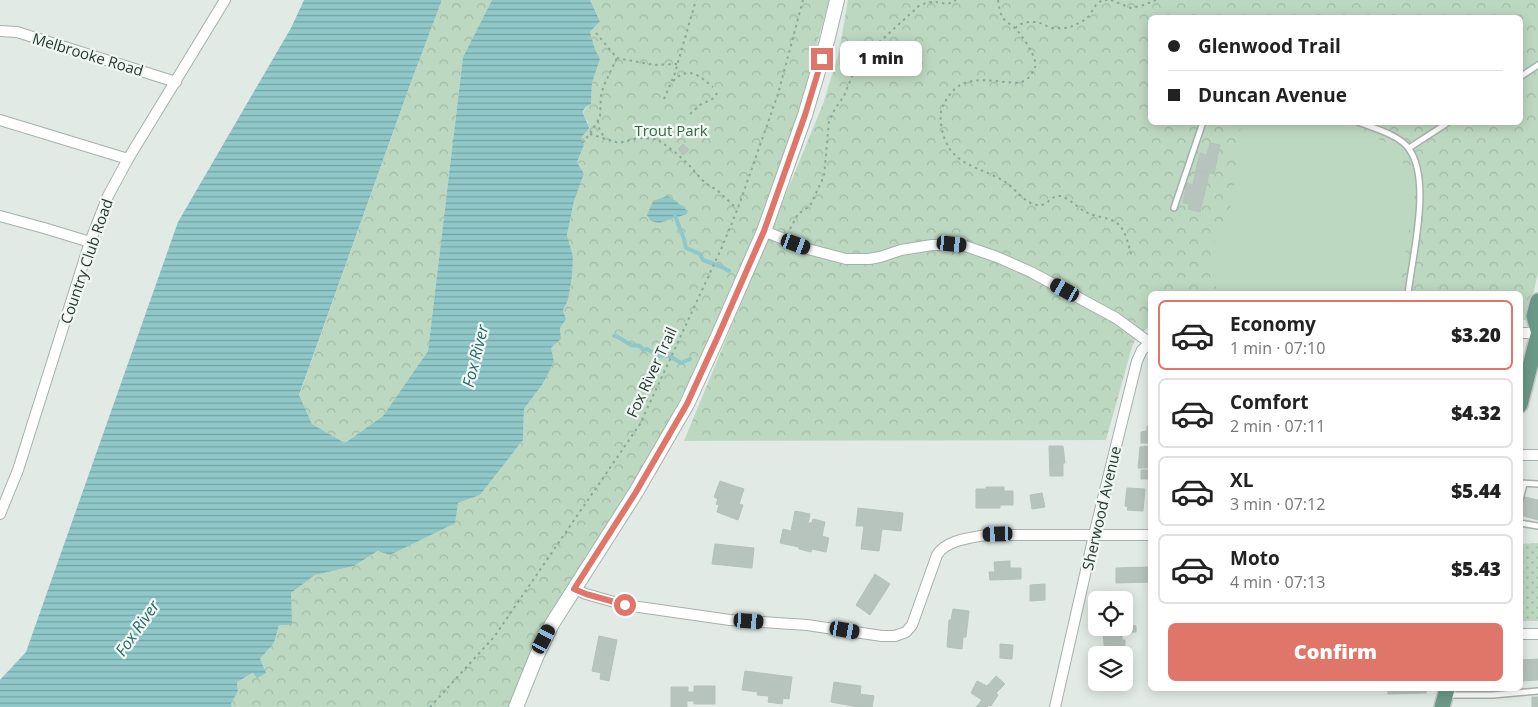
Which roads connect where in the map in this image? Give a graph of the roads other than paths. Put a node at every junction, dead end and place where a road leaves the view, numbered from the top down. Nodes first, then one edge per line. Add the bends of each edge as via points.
1 (226, 0) edge
2 (837, 0) edge
3 (0, 31) edge
4 (1538, 65) edge
5 (1523, 75) edge
6 (176, 82) junction
7 (0, 120) edge
8 (1202, 125) edge
9 (1365, 125) edge
10 (1444, 125) edge
11 (1409, 148) junction
12 (128, 159) junction
13 (1174, 208) dead end
14 (0, 216) edge
15 (764, 231) junction
16 (90, 242) junction
17 (1408, 291) edge
18 (1538, 301) edge
19 (1523, 333) edge
20 (1538, 333) edge
21 (1148, 342) edge
22 (1148, 345) edge
23 (1523, 393) edge
24 (1523, 455) edge
25 (1538, 455) edge
26 (1523, 484) edge
27 (1538, 484) edge
28 (0, 514) edge
29 (1523, 524) edge
30 (1538, 526) edge
31 (1148, 535) edge
32 (1094, 536) junction
33 (574, 589) junction
34 (1523, 634) edge
35 (1538, 634) edge
36 (1538, 691) edge
37 (1445, 697) edge
38 (516, 707) edge
39 (1055, 707) edge

1 - 6 street, Country Club Road
2 - 15 street via 805,115
3 - 6 street, Melbrooke Road via 17,32
4 - 5 lane
6 - 12 street, Country Club Road
7 - 12 street
8 - 13 lane
9 - 11 lane via 1390,135
10 - 11 lane
11 - 17 lane via 1418,173 1420,212
12 - 16 street, Country Club Road via 108,196
14 - 16 street
15 - 21 street via 834,257 858,260 916,247 962,245 997,256 1031,272 1116,318
15 - 33 street via 687,404
16 - 28 street, Country Club Road via 18,470
18 - 20 main road via 1534,316
19 - 20 street
20 - 23 main road
22 - 32 street, Sherwood Avenue via 1137,361
24 - 25 street
26 - 27 lane
29 - 30 lane
31 - 32 street
32 - 33 street via 986,535 965,538 941,549 912,625 906,632 895,636 730,620 625,605
32 - 39 street, Sherwood Avenue
33 - 38 street via 544,639
34 - 35 street
36 - 37 lane

